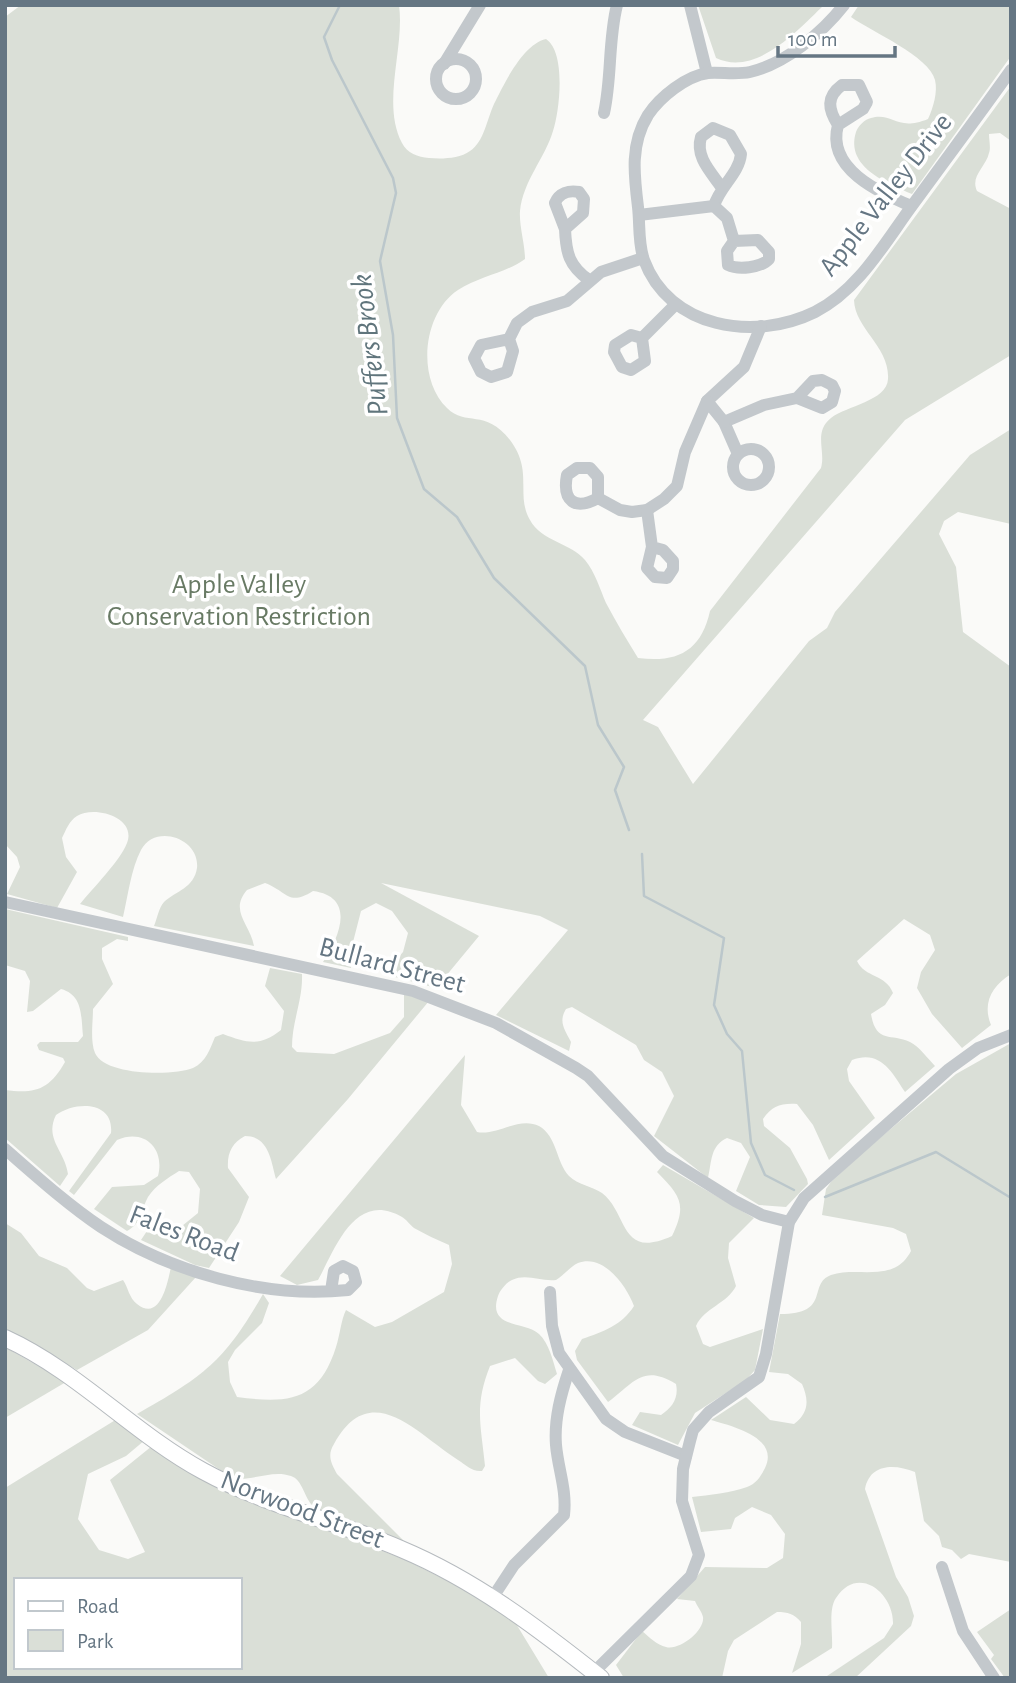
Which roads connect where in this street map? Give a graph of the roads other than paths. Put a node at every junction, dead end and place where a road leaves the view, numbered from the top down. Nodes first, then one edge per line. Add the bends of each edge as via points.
1 (480, 5) edge
2 (617, 5) edge
3 (690, 5) edge
4 (844, 5) edge
5 (444, 64) dead end
6 (1011, 70) edge
7 (708, 73) junction
8 (604, 113) dead end
9 (838, 125) dead end
10 (722, 188) junction
11 (714, 206) junction
12 (911, 206) junction
13 (639, 215) junction
14 (565, 229) dead end
15 (734, 241) dead end
16 (643, 258) junction
17 (589, 280) junction
18 (675, 305) junction
19 (761, 326) junction
20 (509, 338) dead end
21 (642, 338) dead end
22 (797, 398) dead end
23 (708, 401) junction
24 (724, 422) junction
25 (738, 454) dead end
26 (598, 499) dead end
27 (648, 510) junction
28 (652, 547) dead end
29 (5, 902) edge
30 (1011, 1035) edge
31 (5, 1149) edge
32 (789, 1222) junction
33 (331, 1292) dead end
34 (550, 1292) dead end
35 (5, 1338) edge
36 (569, 1370) junction
37 (686, 1456) junction
38 (942, 1567) dead end
39 (492, 1597) junction
40 (597, 1675) edge
41 (994, 1678) edge

1 - 5 street
2 - 8 street
3 - 7 street
4 - 7 street, Apple Valley Drive via 779,61 749,72
6 - 12 street, Apple Valley Drive
7 - 13 street, Apple Valley Drive via 667,94 640,129 634,154
9 - 12 street via 838,149 851,172
10 - 10 street via 739,167 741,150 730,135 713,128 701,137 699,149
10 - 11 street
11 - 13 street
11 - 15 street via 727,218
12 - 19 street, Apple Valley Drive via 835,300 812,313
13 - 16 street, Apple Valley Drive
14 - 17 street via 566,252
16 - 17 street
16 - 18 street, Apple Valley Drive
17 - 20 street via 567,302 522,318
18 - 19 street, Apple Valley Drive via 713,323
18 - 21 street
19 - 23 street via 744,367
22 - 24 street via 764,405
23 - 24 street
23 - 27 street via 685,452 677,486
24 - 25 street
26 - 27 street via 620,510
27 - 28 street
29 - 32 street, Bullard Street via 413,991 454,1005 496,1023 588,1076 640,1135 687,1173 762,1214
30 - 32 street via 978,1048 939,1077 804,1198
31 - 33 street, Fales Road via 86,1216 150,1253 230,1280 286,1291
32 - 37 street via 759,1377 699,1422
34 - 36 street via 555,1341
35 - 39 main road, Norwood Street via 79,1381 204,1472 402,1549
36 - 37 street via 613,1426
36 - 39 street via 555,1437 565,1487 565,1515 514,1565
37 - 40 street via 682,1501 697,1546 697,1566
38 - 41 street via 963,1631
39 - 40 main road, Norwood Street

